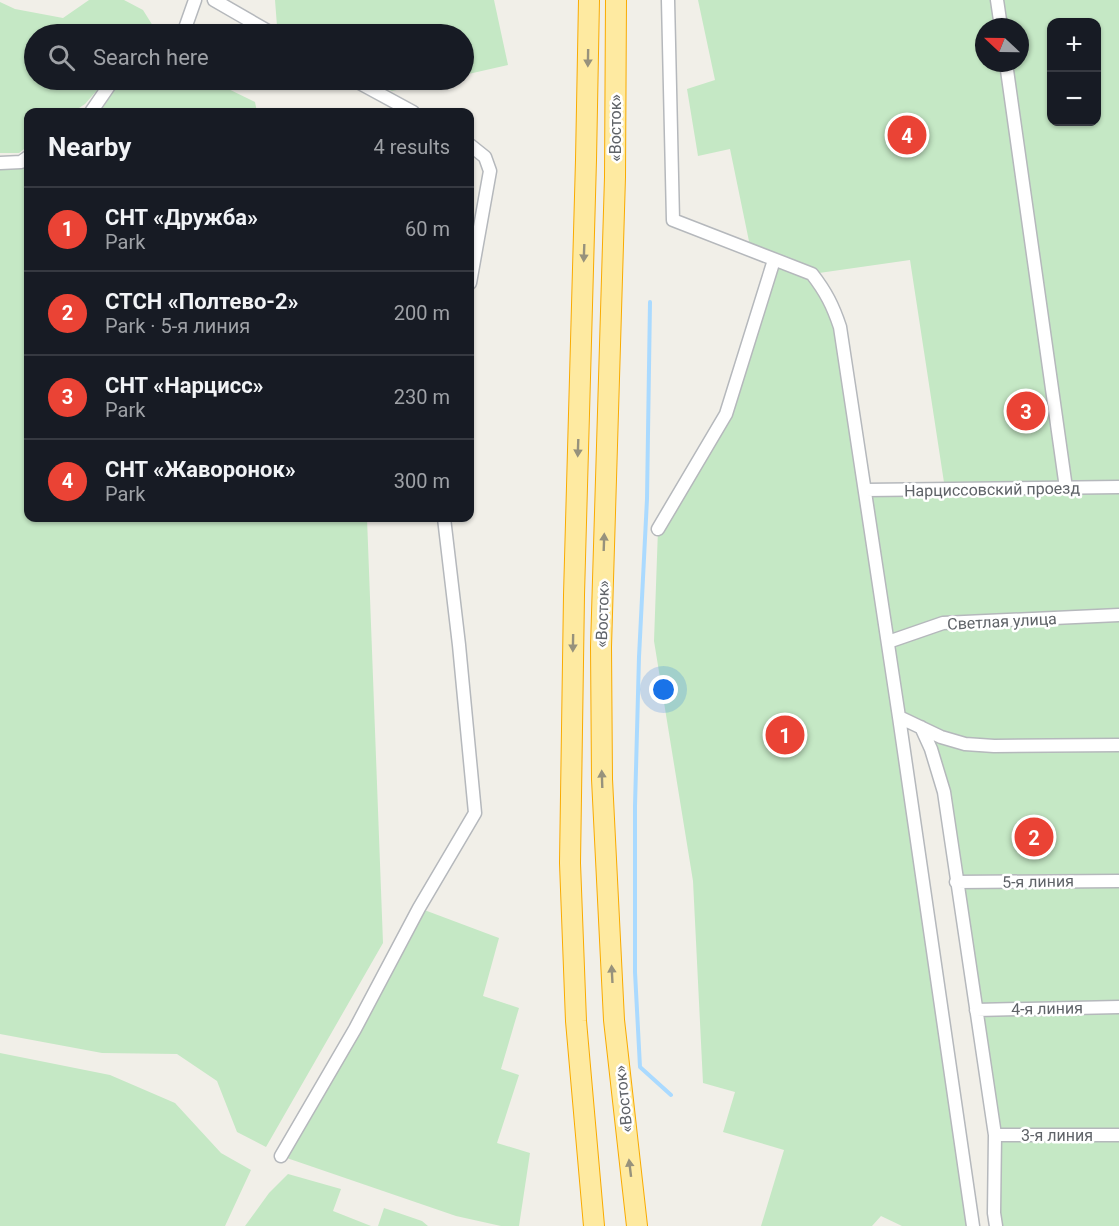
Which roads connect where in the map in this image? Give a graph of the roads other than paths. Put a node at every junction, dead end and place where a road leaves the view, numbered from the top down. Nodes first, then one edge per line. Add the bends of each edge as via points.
1 (195, 0) edge
2 (214, 0) edge
3 (589, 0) edge
4 (616, 0) edge
5 (668, 0) edge
6 (997, 0) edge
7 (1000, 18) edge
8 (187, 24) edge
9 (256, 24) edge
10 (1007, 72) edge
11 (107, 90) edge
12 (372, 90) edge
13 (94, 108) edge
14 (406, 108) edge
15 (474, 147) edge
16 (24, 160) edge
17 (0, 163) edge
18 (474, 260) edge
19 (774, 260) junction
20 (1119, 487) edge
21 (1066, 488) junction
22 (865, 490) junction
23 (444, 522) edge
24 (658, 529) dead end
25 (1119, 615) edge
26 (888, 642) junction
27 (899, 717) junction
28 (921, 727) junction
29 (1119, 745) edge
30 (1119, 881) edge
31 (956, 882) junction
32 (1119, 1007) edge
33 (976, 1010) junction
34 (995, 1135) junction
35 (1119, 1135) edge
36 (281, 1156) dead end
37 (594, 1226) edge
38 (637, 1226) edge
39 (973, 1226) edge
40 (996, 1226) edge

1 - 8 street
2 - 9 street
3 -> 37 highway, «Восток» via 570,863 576,1021
38 -> 4 highway, «Восток» via 614,1020 602,779 601,647 615,177
5 - 19 street via 673,220
6 - 7 street
10 - 21 street
11 - 13 street
12 - 14 street
15 - 18 street via 485,158 490,171
16 - 17 street
19 - 22 street via 812,274 832,304 840,327
19 - 24 street via 726,414
20 - 21 street, Нарциссовский проезд
21 - 22 street, Нарциссовский проезд
22 - 26 street
23 - 36 street via 475,813
25 - 26 street, Светлая улица via 943,623
26 - 27 street
27 - 28 street
27 - 39 street
28 - 29 street via 965,744
28 - 31 street via 932,749 944,792
30 - 31 street, 5-я линия
31 - 33 street
32 - 33 street, 4-я линия
33 - 34 street
34 - 35 street, 3-я линия
34 - 40 street

